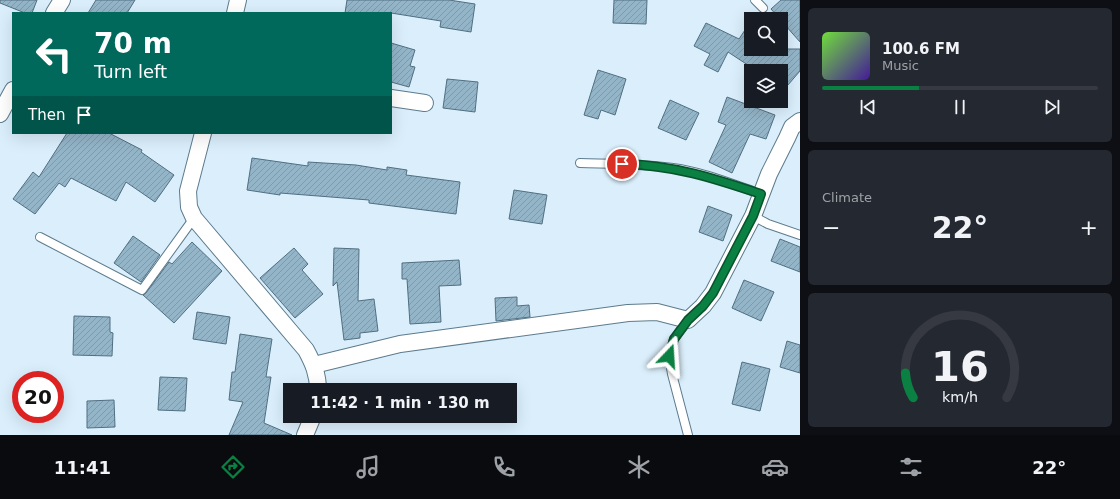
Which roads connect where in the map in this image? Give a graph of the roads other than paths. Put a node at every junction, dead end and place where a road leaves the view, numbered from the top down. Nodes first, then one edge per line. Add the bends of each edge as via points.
1 (62, 0) edge
2 (238, 0) edge
3 (755, 0) edge
4 (763, 8) dead end
5 (55, 12) edge
6 (235, 12) edge
7 (12, 92) edge
8 (392, 98) edge
9 (425, 103) dead end
10 (0, 112) edge
11 (800, 121) edge
12 (203, 134) edge
13 (580, 163) dead end
14 (761, 194) junction
15 (753, 216) junction
16 (194, 218) junction
17 (800, 235) edge
18 (40, 237) dead end
19 (688, 320) junction
20 (314, 365) junction
21 (318, 383) edge
22 (310, 423) edge
23 (305, 435) edge
24 (688, 435) edge

1 - 5 street
2 - 6 street
3 - 4 lane
7 - 10 street
8 - 9 street
11 - 14 street via 792,127
12 - 16 street via 188,191 189,207
13 - 14 lane via 674,168
14 - 15 street
15 - 17 lane
15 - 19 street via 713,293
16 - 18 lane via 142,290
16 - 20 street via 306,350
19 - 20 street via 657,312 628,313 400,344
19 - 24 lane via 674,339 669,356
20 - 21 street
22 - 23 street

